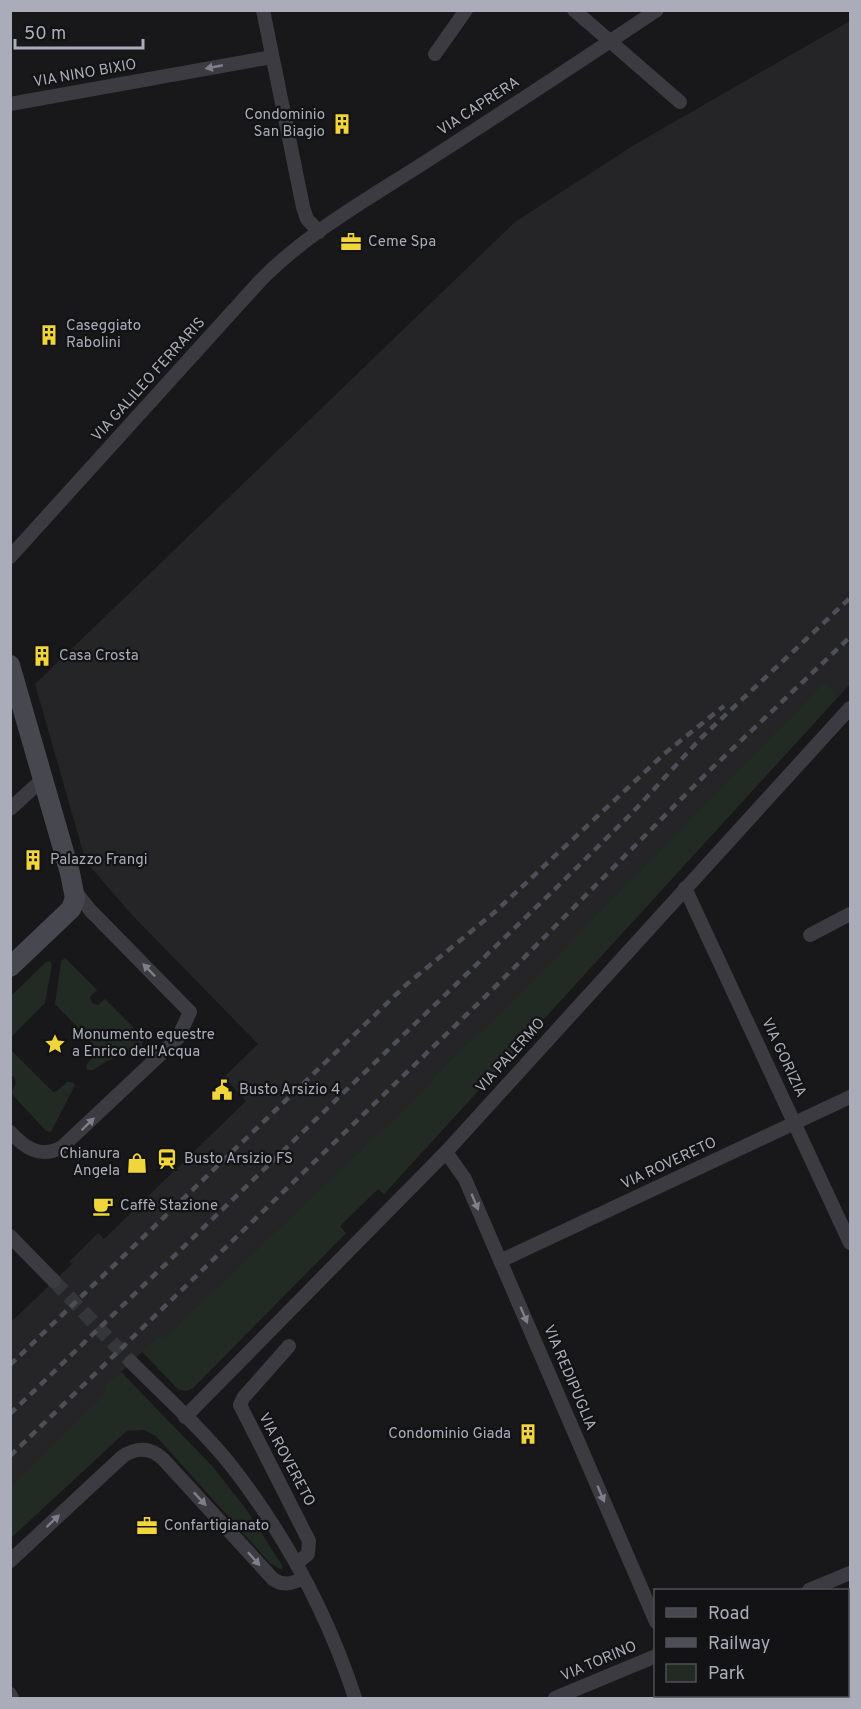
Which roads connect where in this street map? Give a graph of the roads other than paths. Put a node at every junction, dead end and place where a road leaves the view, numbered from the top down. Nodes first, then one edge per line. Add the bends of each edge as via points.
1 (263, 10) edge
2 (466, 10) edge
3 (574, 10) edge
4 (657, 10) edge
5 (610, 42) junction
6 (435, 54) dead end
7 (272, 57) junction
8 (680, 102) dead end
9 (10, 104) edge
10 (319, 232) junction
11 (10, 557) edge
12 (10, 665) edge
13 (850, 708) edge
14 (43, 779) junction
15 (10, 808) edge
16 (686, 888) junction
17 (75, 891) junction
18 (850, 914) edge
19 (810, 934) dead end
20 (10, 967) edge
21 (850, 1097) edge
22 (795, 1123) junction
23 (10, 1132) edge
24 (446, 1152) junction
25 (10, 1236) edge
26 (850, 1244) edge
27 (501, 1262) junction
28 (54, 1281) tunnel mouth
29 (289, 1346) dead end
30 (131, 1362) tunnel mouth
31 (185, 1417) junction
32 (10, 1561) edge
33 (297, 1563) junction
34 (850, 1573) edge
35 (304, 1578) junction
36 (811, 1589) edge
37 (654, 1617) edge
38 (654, 1657) edge
39 (10, 1694) edge
40 (12, 1698) edge
41 (357, 1698) edge
42 (555, 1698) edge

1 - 7 street
2 - 6 street
3 - 5 street
4 - 5 street, VIA CAPRERA
5 - 8 street
5 - 10 street, VIA CAPRERA
7 -> 9 street, VIA NINO BIXIO
7 - 10 street via 303,207 307,219
10 - 11 street, VIA GALILEO FERRARIS via 260,281
12 - 14 street
13 - 16 street, VIA PALERMO
14 - 15 street
14 - 17 street
16 - 22 street, VIA GORIZIA
16 - 24 street, VIA PALERMO
17 - 20 street via 70,909
23 -> 17 street via 33,1150 50,1152 62,1147 178,1038 190,1012
18 - 19 street
21 - 22 street, VIA ROVERETO
22 - 26 street, VIA GORIZIA
22 - 27 street, VIA ROVERETO
24 -> 27 street, VIA REDIPUGLIA via 465,1179
24 - 31 street, VIA PALERMO
25 - 28 street
27 -> 37 street, VIA REDIPUGLIA
29 - 33 street, VIA ROVERETO via 240,1405 309,1541 308,1554
30 - 31 street
31 - 33 street via 233,1468
32 -> 35 street via 122,1456 141,1449 163,1459 273,1579 286,1584
33 - 35 street
34 - 36 street
35 - 41 street
38 - 42 street, VIA TORINO
39 - 40 street

